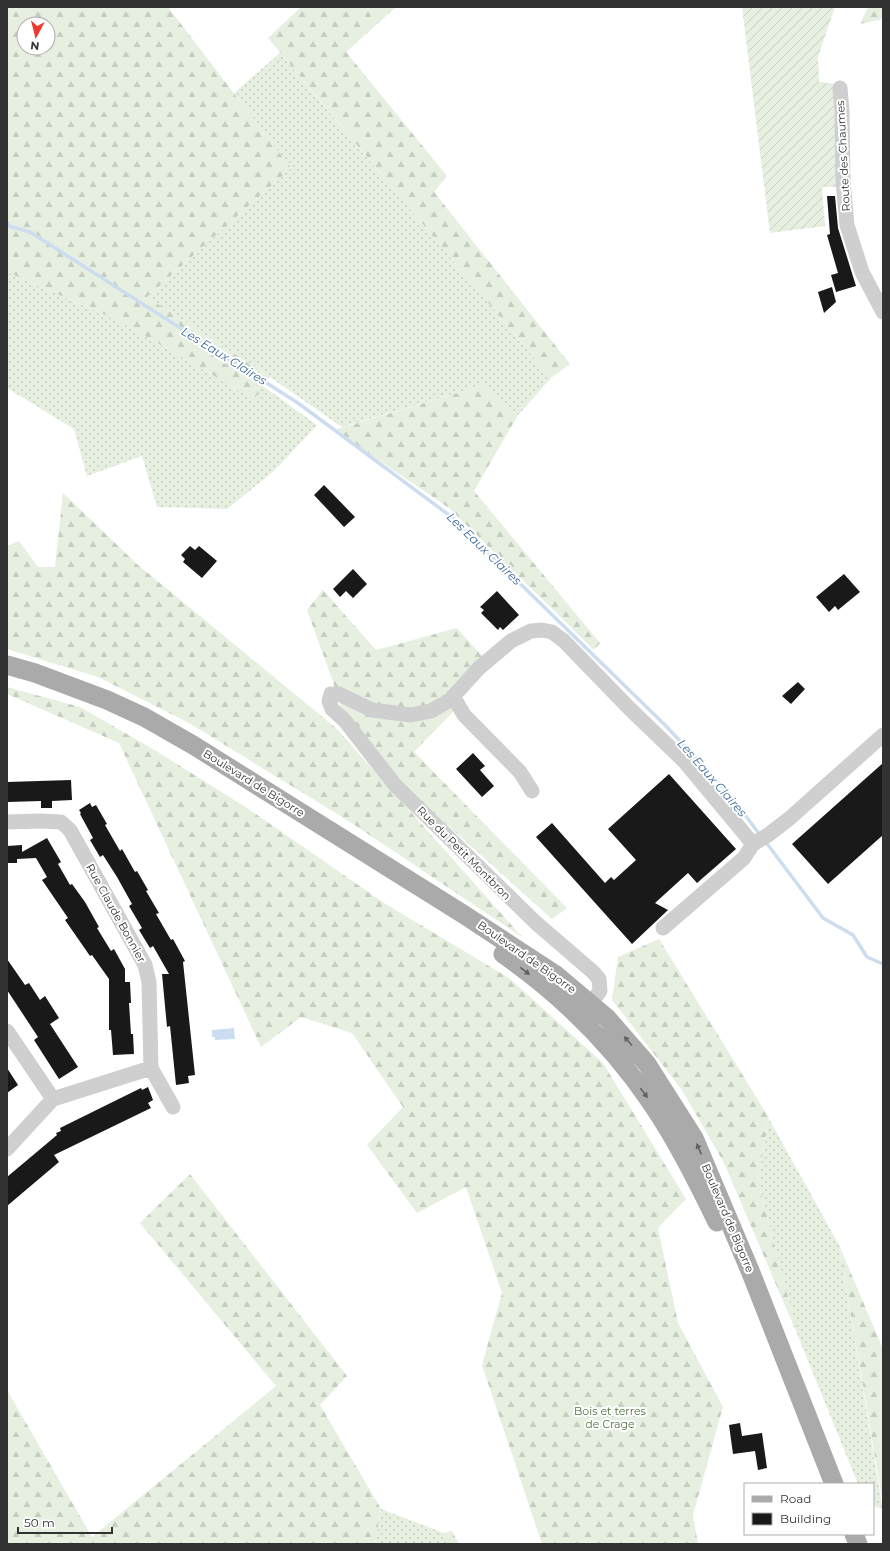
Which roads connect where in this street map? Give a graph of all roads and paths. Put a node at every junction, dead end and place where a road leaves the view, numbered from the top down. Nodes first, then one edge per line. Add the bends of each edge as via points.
1 (840, 88) dead end
2 (883, 312) edge
3 (7, 665) edge
4 (7, 675) edge
5 (453, 696) junction
6 (883, 735) edge
7 (532, 791) dead end
8 (7, 822) edge
9 (760, 840) junction
10 (663, 928) dead end
11 (591, 1003) junction
12 (7, 1031) edge
13 (151, 1068) junction
14 (53, 1099) junction
15 (173, 1107) dead end
16 (7, 1149) edge
17 (823, 1483) edge
18 (834, 1483) edge

1 - 2 street, Route des Chaumes via 847,225 862,272
3 - 11 main road, Boulevard de Bigorre via 107,700 144,717 193,745 464,914 556,975
4 -> 17 main road, Boulevard de Bigorre via 98,705 135,723 310,829 450,918 510,960 549,990 608,1046 652,1104 690,1167 739,1273
5 - 7 street via 464,715 520,772
5 - 9 street via 479,668 510,641 531,631 552,632 684,761
5 - 11 street, Rue du Petit Montbron via 431,711 411,714 372,710 339,694 331,694 329,701 332,709 395,784 535,922 594,972 599,979 600,990
6 - 9 street via 790,818
8 - 13 street, Rue Claude Bonnier via 61,822 70,830 145,965 149,982
9 - 10 street via 744,858
18 -> 11 main road, Boulevard de Bigorre via 751,1273 694,1138 647,1064
12 - 14 street
13 - 14 street
13 - 15 street, Rue Claude Bonnier
14 - 16 street

